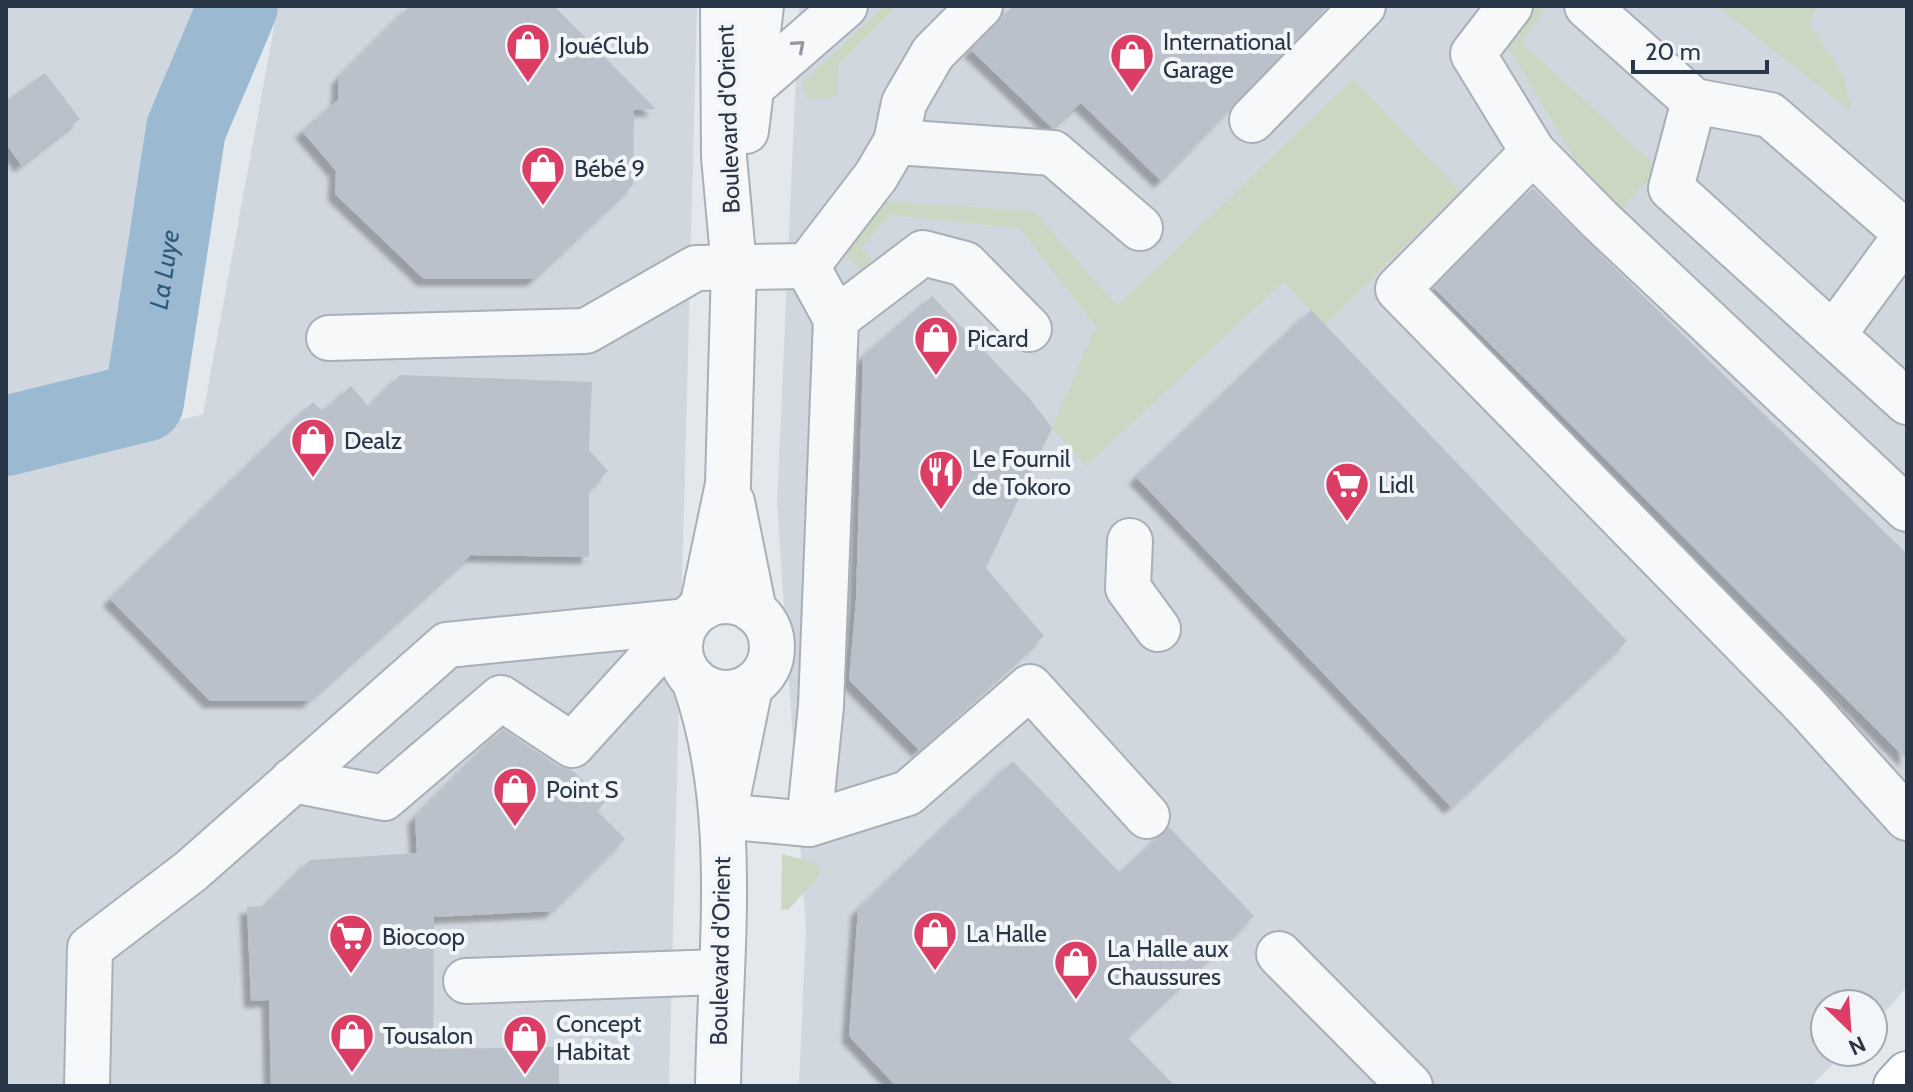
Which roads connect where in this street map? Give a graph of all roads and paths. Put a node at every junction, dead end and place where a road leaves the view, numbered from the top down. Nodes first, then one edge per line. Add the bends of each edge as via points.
1 (723, 6) edge
2 (761, 6) edge
3 (845, 6) edge
4 (980, 6) edge
5 (1363, 6) edge
6 (1510, 6) edge
7 (1587, 6) edge
8 (753, 86) junction
9 (1694, 101) junction
10 (1252, 120) dead end
11 (896, 142) junction
12 (1533, 152) junction
13 (1140, 228) dead end
14 (733, 250) junction
15 (807, 266) junction
16 (836, 319) junction
17 (1029, 329) dead end
18 (1833, 335) junction
19 (329, 338) dead end
20 (1907, 402) edge
21 (728, 484) junction
22 (1907, 509) edge
23 (1130, 541) dead end
24 (754, 611) junction
25 (695, 614) junction
26 (1158, 629) dead end
27 (502, 641) junction
28 (676, 667) junction
29 (750, 687) junction
30 (293, 780) junction
31 (723, 816) junction
32 (1147, 816) dead end
33 (1907, 818) edge
34 (809, 824) junction
35 (1279, 954) dead end
36 (719, 972) junction
37 (466, 981) dead end
38 (1907, 1074) edge
39 (87, 1086) edge
40 (718, 1086) edge
41 (1410, 1086) edge
42 (1896, 1086) edge

1 - 14 street, Boulevard d'Orient via 724,157
2 - 8 street, Boulevard d'Orient
8 -> 3 street
4 - 11 street via 933,53 904,103
5 - 10 street
6 - 12 street via 1473,54
7 - 9 street
8 - 14 street, Boulevard d'Orient
9 - 18 street via 1671,188
9 - 18 street via 1770,115 1907,234
11 - 13 street via 1053,153
11 - 15 street
12 - 22 street
12 - 33 street via 1398,289 1806,706
14 - 15 street
14 - 19 street via 586,331
14 - 21 street, Boulevard d'Orient
15 - 16 street
16 - 17 street via 923,253 965,264
16 - 34 street via 821,706
18 - 20 street
21 - 24 street, Boulevard d'Orient
21 - 25 street, Boulevard d'Orient
23 - 26 street via 1128,588
24 - 25 street via 728,600
24 - 29 street via 771,634 772,649 769,664
25 - 27 street
25 - 28 street via 680,641
27 - 28 street
27 - 30 street via 447,645
28 - 29 street via 703,688 727,694
28 - 30 street via 572,745 501,698 384,798
28 - 31 street, Boulevard d'Orient via 707,719
29 - 31 street, Boulevard d'Orient
30 - 39 street via 191,871 90,948
31 - 34 street
31 - 36 street, Boulevard d'Orient
32 - 34 street via 1030,687 908,793
35 - 41 street
36 - 37 street
36 - 40 street, Boulevard d'Orient
38 - 42 main road

